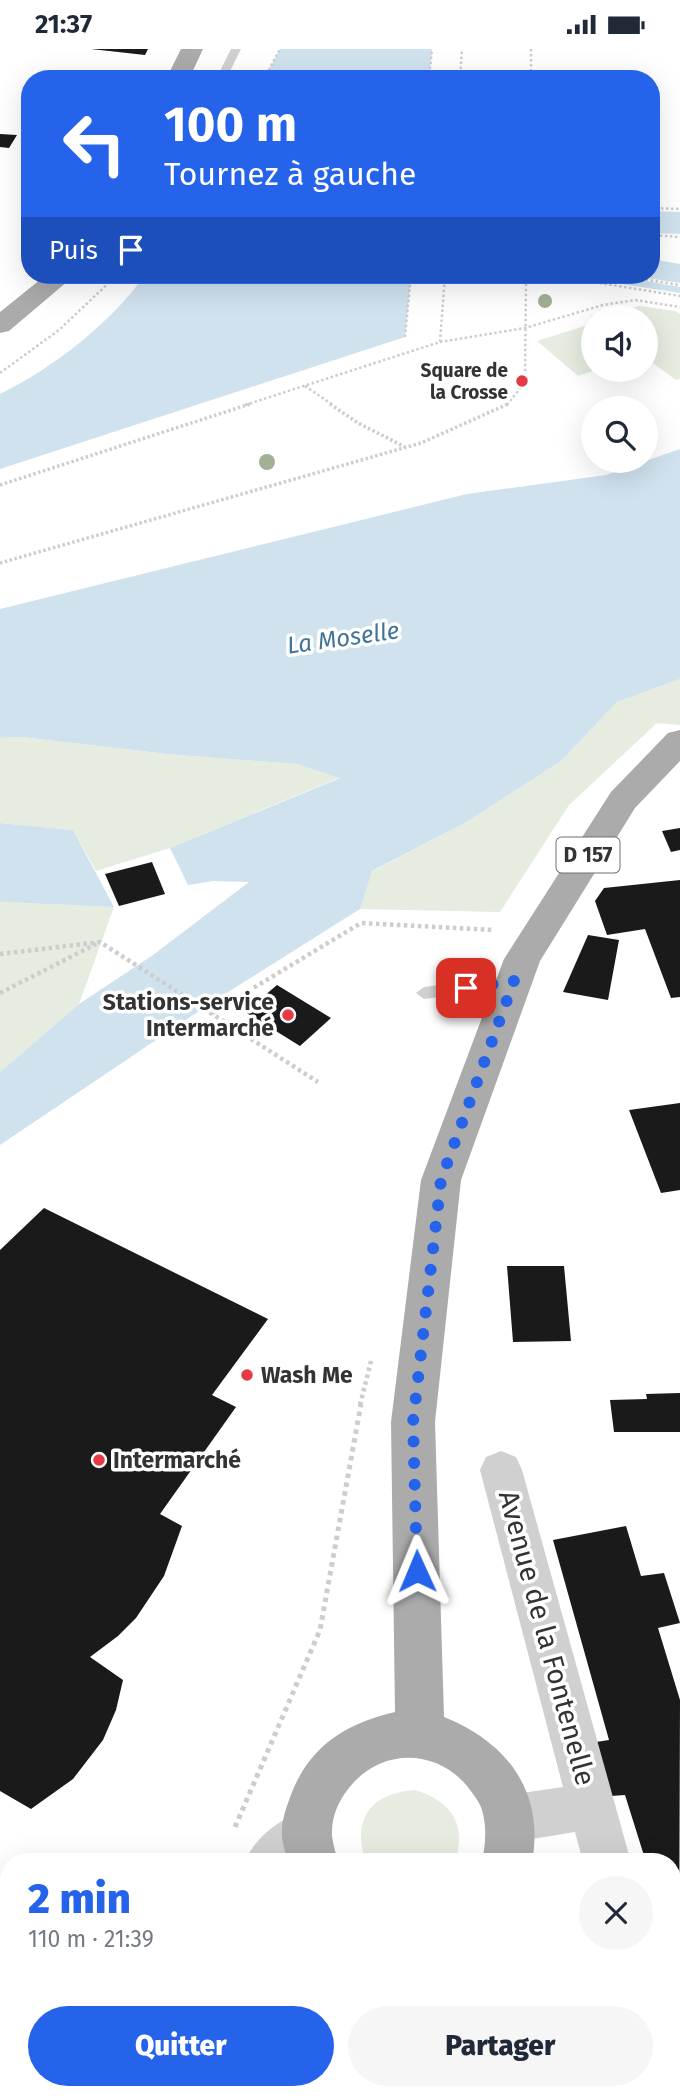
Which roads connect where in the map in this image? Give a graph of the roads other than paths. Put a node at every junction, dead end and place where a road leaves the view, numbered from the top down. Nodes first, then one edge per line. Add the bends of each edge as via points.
1 (192, 49) edge
2 (236, 49) edge
3 (182, 70) edge
4 (226, 70) edge
5 (51, 284) edge
6 (0, 325) edge
7 (680, 741) edge
8 (514, 981) junction
9 (424, 993) dead end
10 (501, 1470) dead end
11 (420, 1734) junction
12 (592, 1806) junction
13 (508, 1841) edge
14 (310, 1847) edge
15 (605, 1853) edge

1 - 3 main road
2 - 4 lane
5 - 6 main road
7 - 8 main road, D 157 via 623,800 522,959
8 - 9 lane
8 - 11 main road, D 157 via 441,1180 413,1422
10 - 12 street, Avenue de la Fontenelle
11 - 13 main road via 454,1744 482,1766 503,1794
11 - 14 main road via 378,1738 342,1757 316,1791
12 - 13 street, Avenue de la Fontenelle
12 - 15 street, Avenue de la Fontenelle

